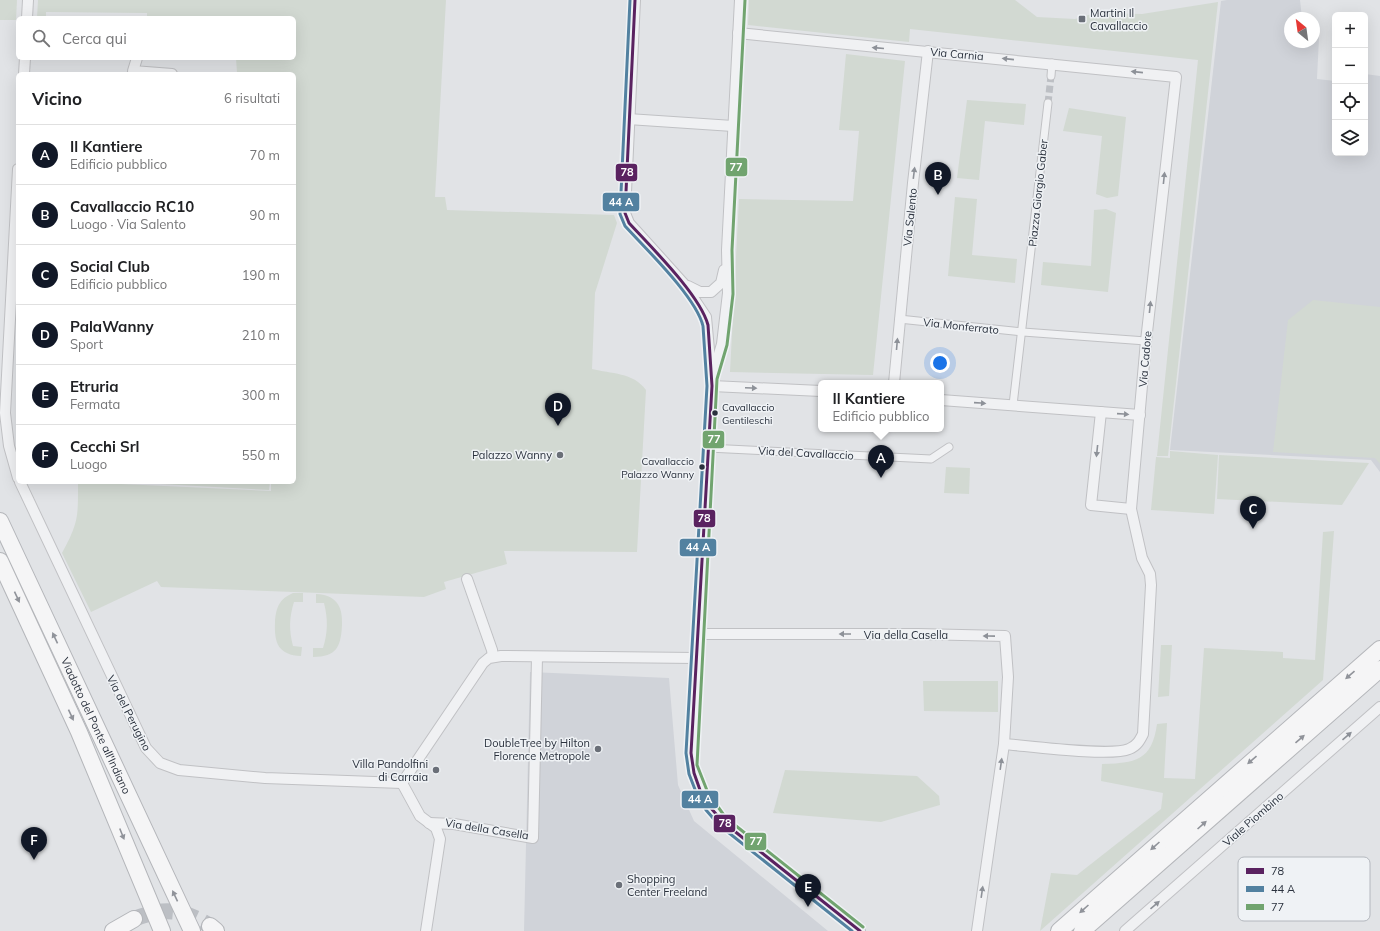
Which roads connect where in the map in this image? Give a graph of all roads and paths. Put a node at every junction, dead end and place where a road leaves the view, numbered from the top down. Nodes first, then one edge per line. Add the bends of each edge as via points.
1 (28, 0) edge
2 (635, 0) edge
3 (740, 0) edge
4 (27, 16) edge
5 (738, 33) junction
6 (928, 51) junction
7 (25, 60) edge
8 (136, 60) edge
9 (1052, 63) junction
10 (24, 72) edge
11 (146, 72) edge
12 (1051, 76) tunnel mouth
13 (1176, 77) joint
14 (1048, 103) tunnel mouth
15 (628, 119) junction
16 (733, 126) junction
17 (16, 207) edge
18 (727, 250) junction
19 (684, 284) junction
20 (899, 319) junction
21 (1023, 332) junction
22 (1146, 341) junction
23 (894, 380) edge
24 (712, 382) junction
25 (818, 391) edge
26 (944, 400) edge
27 (1013, 405) junction
28 (1101, 412) junction
29 (1140, 415) junction
30 (949, 446) dead end
31 (708, 448) junction
32 (16, 472) edge
33 (21, 484) edge
34 (1131, 509) junction
35 (0, 521) edge
36 (0, 561) edge
37 (467, 579) dead end
38 (698, 634) junction
39 (1380, 649) edge
40 (493, 657) junction
41 (537, 657) junction
42 (696, 658) junction
43 (1380, 669) edge
44 (1380, 707) edge
45 (1004, 744) junction
46 (402, 783) junction
47 (429, 823) junction
48 (1115, 892) junction
49 (134, 919) tunnel mouth
50 (114, 931) edge
51 (162, 931) edge
52 (192, 931) edge
53 (426, 931) edge
54 (860, 931) edge
55 (977, 931) edge
56 (1059, 931) edge
57 (1082, 931) edge
58 (1125, 931) edge

1 - 4 street
2 - 15 street
3 - 5 street
6 -> 5 street, Via Carnia
5 - 16 street
9 -> 6 street, Via Carnia
20 -> 6 street, Via Salento
7 - 10 street
8 - 11 street via 133,71
9 - 12 street
13 -> 9 street, Via Carnia
22 -> 13 street, Via Cadore
14 - 21 street, Piazza Giorgio Gaber
15 - 16 street
15 - 19 street via 624,209 626,216 629,223
16 - 18 street
17 - 32 street via 5,413 8,446
18 - 19 street via 722,280 717,288 703,293
18 - 24 street via 725,326
19 - 24 street via 706,316
20 - 21 street, Via Monferrato
23 -> 20 street, Via Salento
21 - 22 street, Via Monferrato
21 - 27 street
22 - 29 street, Via Cadore
24 -> 25 street
24 - 31 street
26 -> 27 street
27 - 28 street
28 -> 29 street
28 -> 34 street via 1091,505
29 - 34 street, Via Cadore
30 - 31 street, Via del Cavallaccio via 930,459
31 - 38 street
33 - 46 street, Via del Perugino via 146,748 160,763 178,770 265,778
34 - 45 street via 1151,585 1143,734 1140,740 1133,748 1121,751
52 -> 35 highway, Viadotto del Ponte all'Indiano
36 -> 51 highway, Viadotto del Ponte all'Indiano via 79,732
37 - 40 street
38 - 42 street
45 -> 38 street, Via della Casella via 1008,677 1005,636
39 -> 48 highway
40 - 41 street
40 - 46 street via 483,663
41 - 42 street
41 - 47 street, Via della Casella via 533,838 454,824
42 - 54 street via 692,764 701,794 723,822
48 -> 43 highway
58 -> 44 street, Viale Piombino
55 -> 45 street, Via della Casella
46 - 47 street via 420,816
47 - 53 street via 436,828 440,839
48 -> 56 highway
48 - 57 highway
49 - 50 highway

